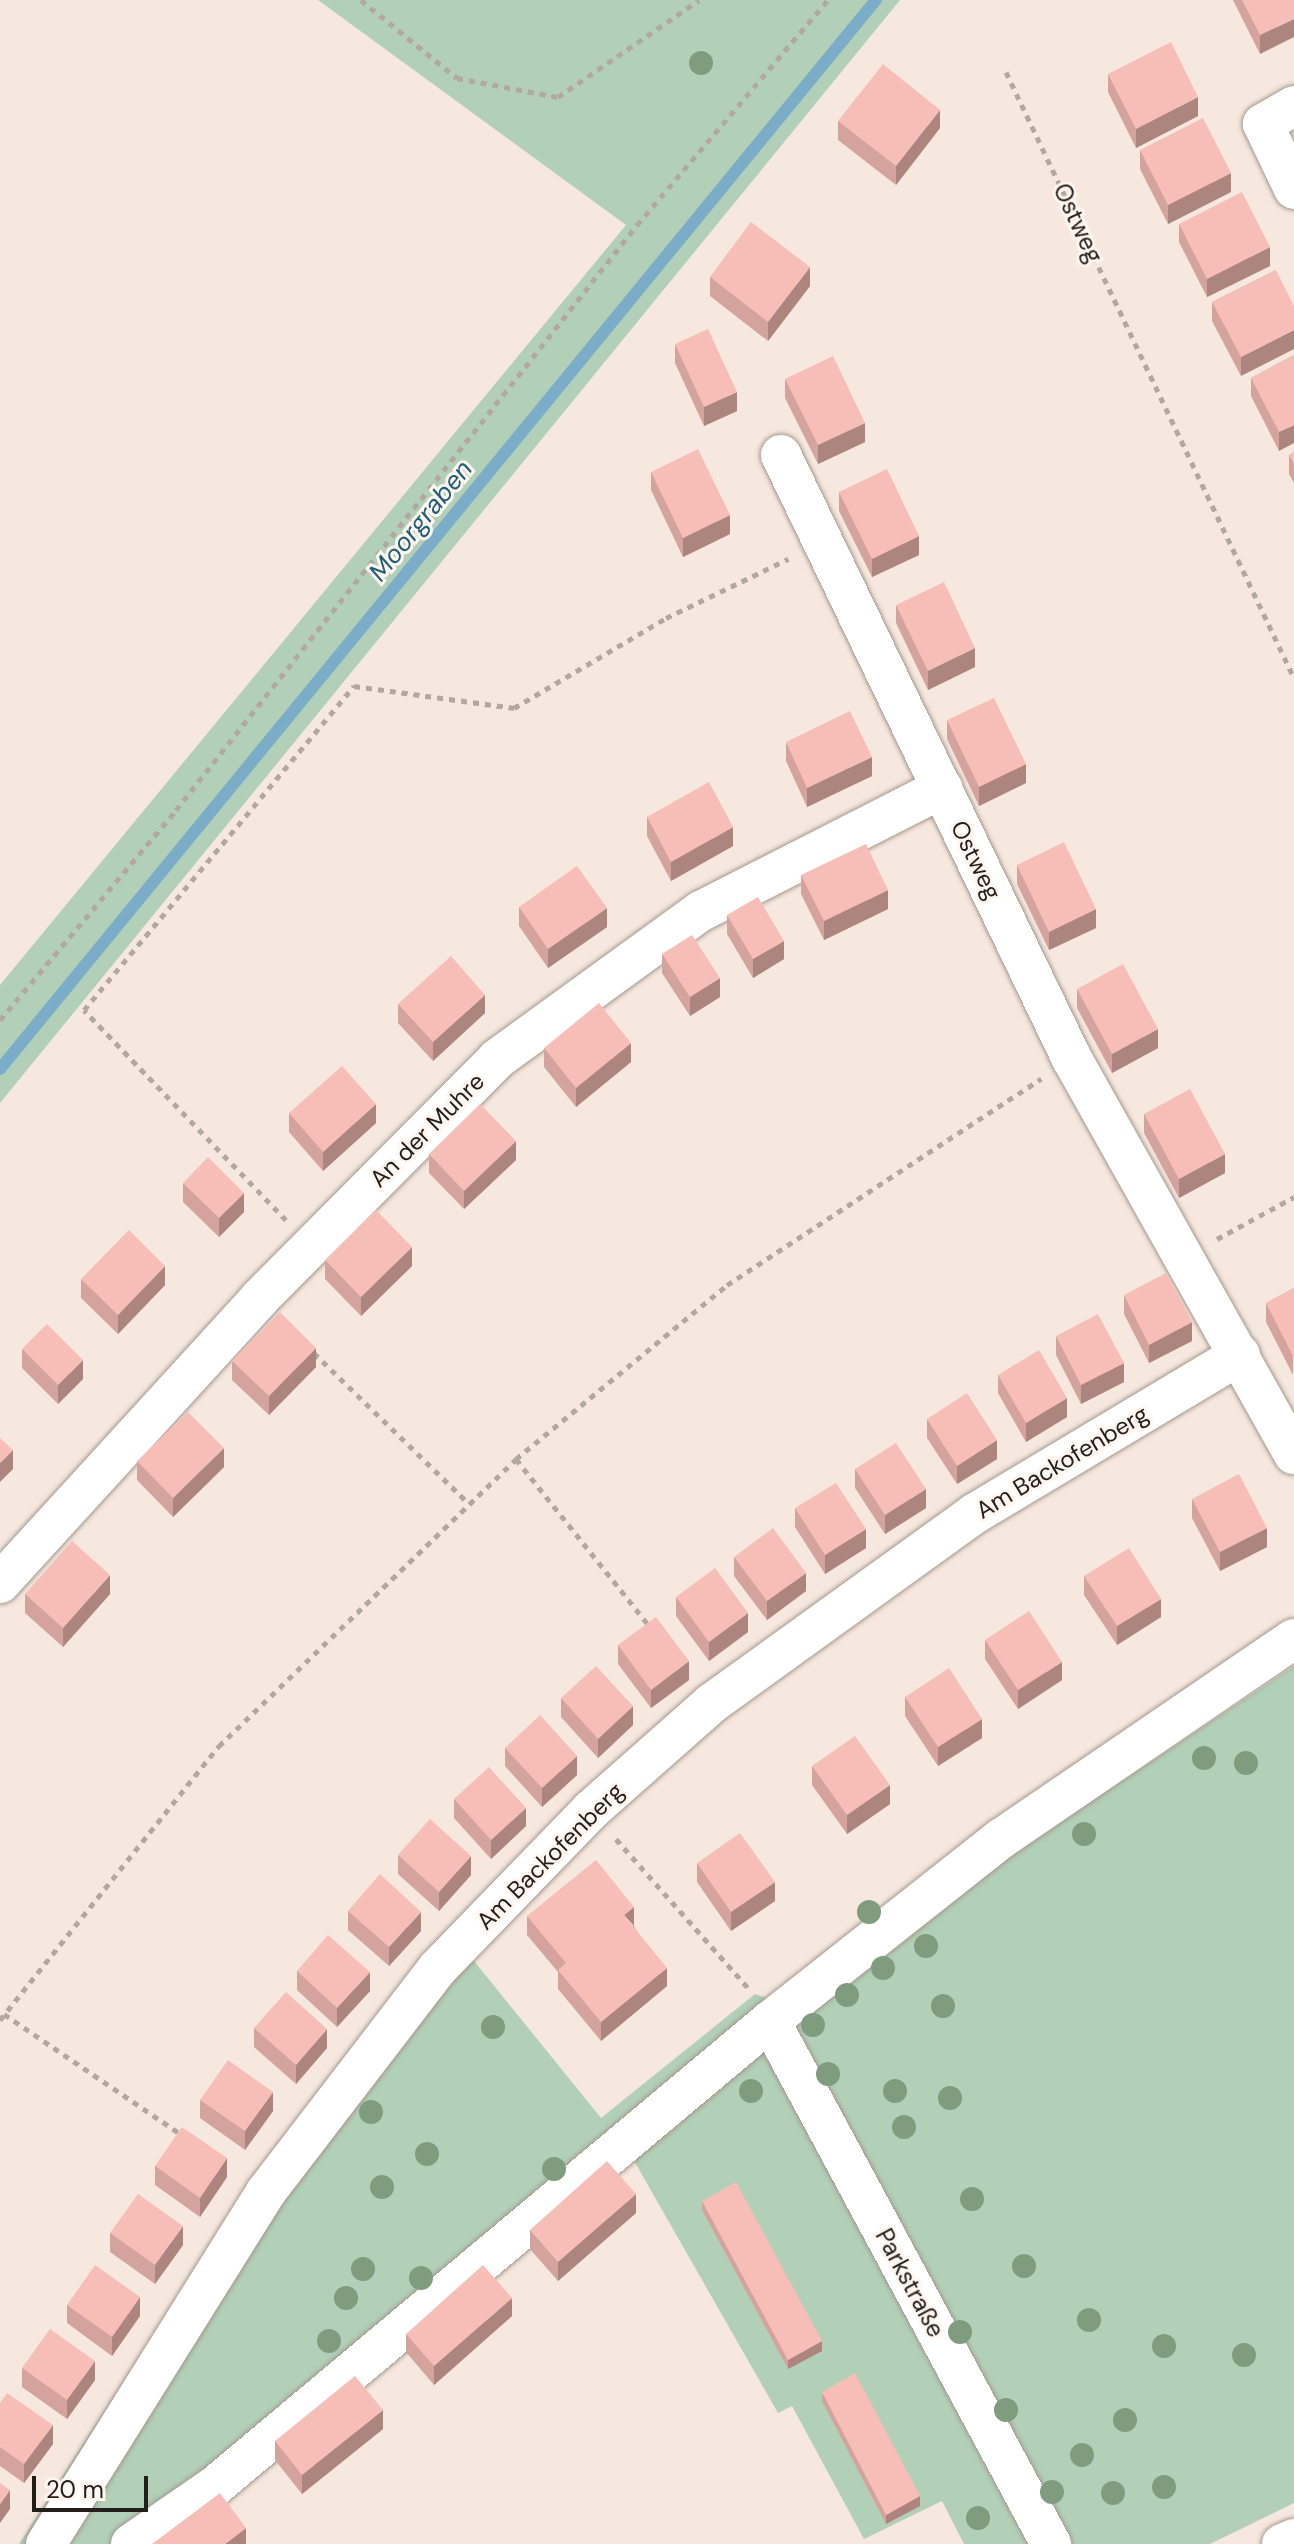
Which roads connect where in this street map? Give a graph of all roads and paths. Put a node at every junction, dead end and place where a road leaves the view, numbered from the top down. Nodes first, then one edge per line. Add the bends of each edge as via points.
1 (361, 0) edge
2 (699, 0) edge
3 (828, 0) edge
4 (1006, 72) dead end
5 (1294, 106) edge
6 (1294, 189) edge
7 (781, 455) dead end
8 (823, 542) junction
9 (1294, 678) edge
10 (942, 788) junction
11 (0, 1020) edge
12 (1072, 1059) junction
13 (1294, 1197) edge
14 (311, 1246) junction
15 (1184, 1257) junction
16 (303, 1342) edge
17 (1240, 1355) junction
18 (1294, 1454) edge
19 (516, 1459) junction
20 (468, 1503) junction
21 (0, 1583) edge
22 (653, 1630) edge
23 (1294, 1639) edge
24 (591, 1810) junction
25 (4, 2014) junction
26 (0, 2020) edge
27 (770, 2021) junction
28 (187, 2138) edge
29 (1294, 2539) edge
30 (46, 2544) edge
31 (131, 2544) edge
32 (1051, 2544) edge
33 (1282, 2544) edge

1 - 2 path via 457,78 558,97
3 - 11 path via 637,225 176,810
4 - 9 path, Ostweg
5 - 6 street via 1263,124
7 - 8 street, Ostweg
8 - 10 street, Ostweg
8 - 14 path via 666,618 514,708 354,686 84,1010
10 - 12 street, Ostweg
10 - 14 street, An der Muhre via 701,911 497,1059
12 - 15 street, Ostweg
12 - 19 path via 727,1285
13 - 15 path
14 - 21 street, An der Muhre
15 - 17 street, Ostweg
16 - 20 path
17 - 18 street, Ostweg
17 - 24 street, Am Backofenberg via 974,1514 712,1703
19 - 20 path
19 - 22 path
20 - 25 path via 219,1746
23 - 27 street via 1002,1838
24 - 27 path via 747,1985
24 - 30 street, Am Backofenberg via 438,1968 266,2192
25 - 26 path
25 - 28 path
27 - 31 street via 215,2486
27 - 32 street, Parkstraße
29 - 33 street

